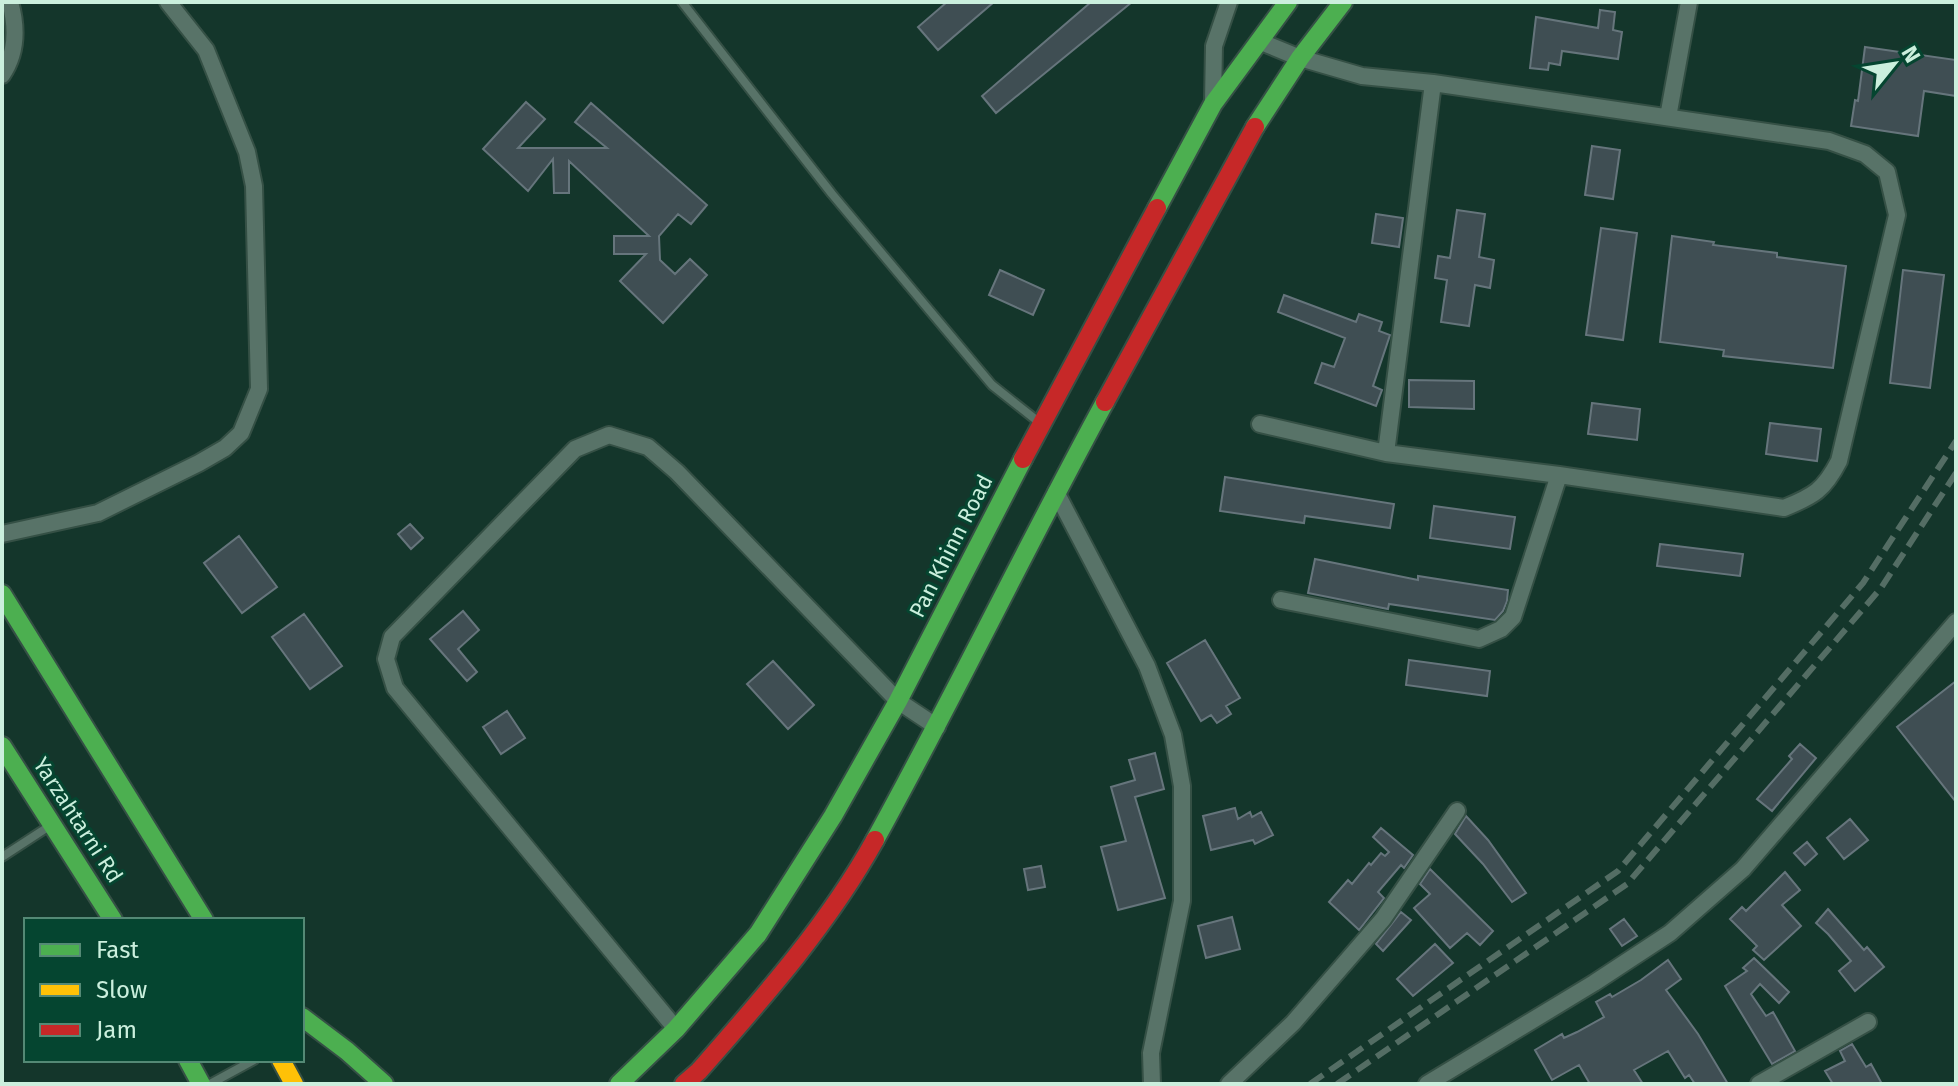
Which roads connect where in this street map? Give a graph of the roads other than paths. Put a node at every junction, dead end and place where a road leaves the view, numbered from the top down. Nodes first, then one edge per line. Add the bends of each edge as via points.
1 (10, 2) edge
2 (168, 2) edge
3 (682, 2) edge
4 (1218, 2) edge
5 (1229, 2) edge
6 (1288, 2) edge
7 (1343, 2) edge
8 (1689, 2) edge
9 (1220, 25) junction
10 (1259, 41) junction
11 (1300, 58) junction
12 (2, 75) edge
13 (1433, 83) junction
14 (1213, 104) junction
15 (1668, 117) junction
16 (1041, 424) junction
17 (1260, 424) dead end
18 (1386, 453) junction
19 (1559, 475) junction
20 (1056, 492) junction
21 (2, 534) edge
22 (2, 594) edge
23 (1281, 600) dead end
24 (1956, 622) edge
25 (898, 701) junction
26 (937, 727) junction
27 (2, 746) edge
28 (1457, 811) dead end
29 (52, 824) junction
30 (2, 857) edge
31 (112, 918) edge
32 (203, 918) edge
33 (304, 1019) edge
34 (1868, 1022) dead end
35 (676, 1029) junction
36 (189, 1062) edge
37 (250, 1062) edge
38 (282, 1062) edge
39 (201, 1084) edge
40 (210, 1084) edge
41 (294, 1084) edge
42 (384, 1084) edge
43 (619, 1084) edge
44 (684, 1084) edge
45 (1152, 1084) edge
46 (1229, 1084) edge
47 (1427, 1084) edge
48 (1759, 1084) edge

1 - 12 street via 16,42
2 - 21 street via 206,50 247,152 254,186 259,389 241,433 199,463 98,513
3 - 16 lane via 832,194 992,385
4 - 9 lane
5 - 9 street
6 - 10 main road, Pan Khinn Road
7 - 11 main road
8 - 15 street
9 - 14 street via 1214,46
10 - 11 street
10 - 14 main road, Pan Khinn Road
11 - 13 street via 1362,76
11 - 20 main road via 1247,139
13 - 15 street
13 - 18 street
14 - 16 main road, Pan Khinn Road
15 - 19 street via 1829,141 1865,154 1887,172 1897,215 1839,461 1828,483 1784,508
16 - 25 main road, Pan Khinn Road
17 - 18 street
18 - 19 street
19 - 23 street via 1513,617 1479,639
20 - 26 main road
20 - 45 street via 1147,666 1173,735 1182,786 1182,901 1151,1053
22 - 32 main road
24 - 47 street via 1743,869 1670,933
25 - 26 street
25 - 35 main road, Pan Khinn Road via 758,934
25 - 35 street via 677,472 648,447 609,435 575,449 392,637 386,659 395,688
26 - 44 main road via 861,865 784,975
27 - 29 main road, Yarzahtarni Rd
28 - 46 street via 1383,919 1293,1023
29 - 30 lane
29 - 31 main road, Yarzahtarni Rd
33 - 42 main road
34 - 48 street
35 - 43 main road, Pan Khinn Road
36 - 39 main road
37 - 40 lane
38 - 41 main road

